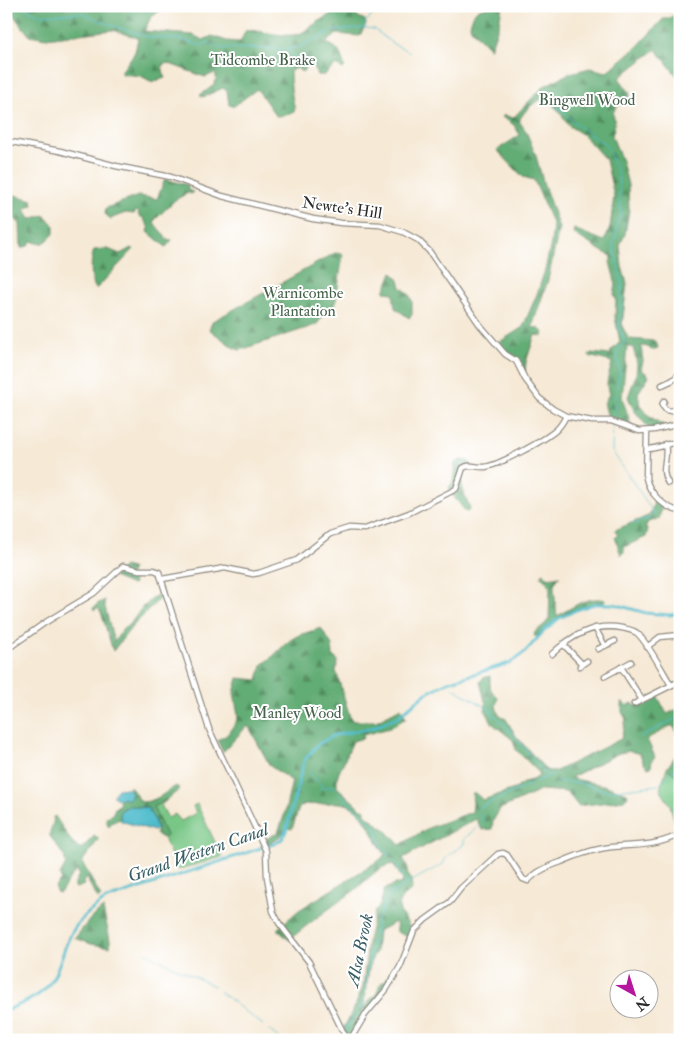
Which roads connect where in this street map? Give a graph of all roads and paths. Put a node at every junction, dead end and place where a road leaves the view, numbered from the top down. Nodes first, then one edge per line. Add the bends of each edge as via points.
1 (6, 141) edge
2 (680, 373) edge
3 (662, 385) dead end
4 (661, 404) dead end
5 (680, 408) edge
6 (566, 416) junction
7 (680, 424) edge
8 (647, 431) junction
9 (680, 441) edge
10 (665, 444) junction
11 (647, 449) junction
12 (666, 483) dead end
13 (680, 511) edge
14 (162, 579) junction
15 (595, 628) junction
16 (680, 635) edge
17 (615, 641) dead end
18 (563, 644) junction
19 (605, 646) junction
20 (647, 647) junction
21 (598, 649) dead end
22 (6, 650) edge
23 (552, 654) dead end
24 (588, 661) dead end
25 (631, 662) dead end
26 (621, 668) junction
27 (605, 676) dead end
28 (680, 681) edge
29 (672, 685) junction
30 (642, 700) junction
31 (634, 704) dead end
32 (680, 834) edge
33 (349, 1039) edge

1 - 6 street, Newte's Hill via 172,177 222,196 313,219 380,225 410,235 429,251 480,325 519,365 539,398
2 - 3 street
4 - 5 street via 668,411
6 - 8 street
6 - 14 street via 549,436 510,457 484,467 465,467 456,489 431,503 365,529 349,528 330,534 297,560 253,574 225,568
7 - 8 street
8 - 11 street
9 - 10 street
10 - 11 street
10 - 12 street via 663,474
11 - 13 street via 648,485 668,507
14 - 22 street via 157,570 123,566 94,593
14 - 33 street via 209,729 263,843 273,911 309,962
15 - 18 street
15 - 19 street
15 - 20 street via 632,630
16 - 20 street via 660,637
17 - 19 street
18 - 23 street
18 - 24 street via 581,665
19 - 21 street
20 - 29 street
25 - 26 street
26 - 27 street
26 - 30 street
28 - 29 street
29 - 30 street
30 - 31 street
32 - 33 street via 651,844 602,848 582,854 549,866 526,881 507,855 498,854 450,902 414,931 400,967

